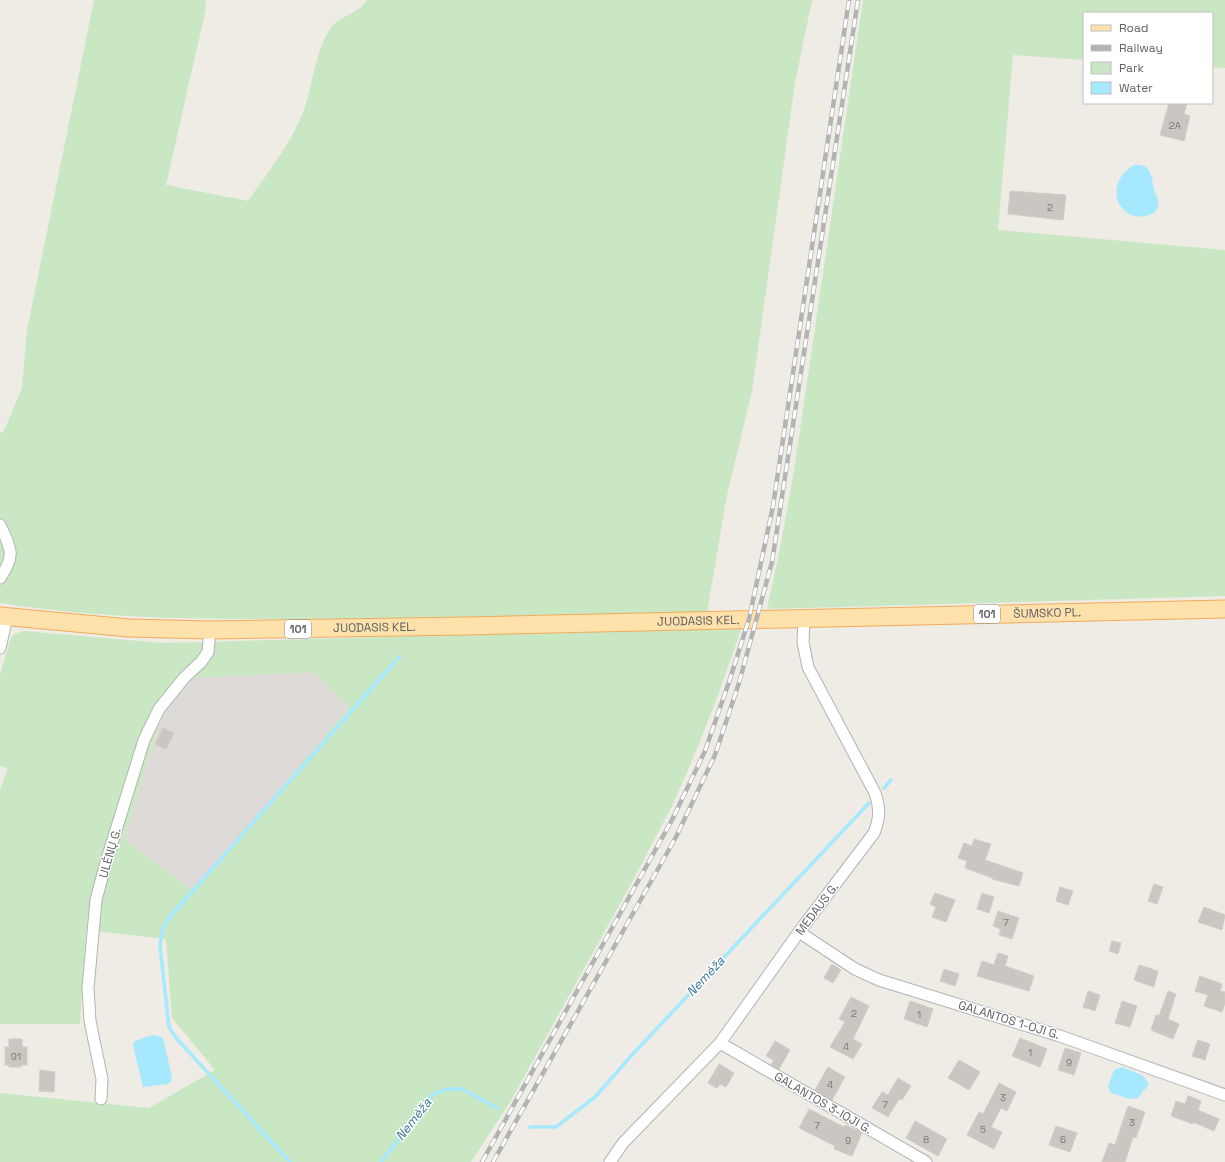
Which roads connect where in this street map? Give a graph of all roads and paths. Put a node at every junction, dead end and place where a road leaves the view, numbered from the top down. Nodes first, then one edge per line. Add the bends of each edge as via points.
1 (0, 525) edge
2 (0, 578) edge
3 (1225, 609) edge
4 (3, 617) edge
5 (804, 618) junction
6 (748, 619) joint
7 (210, 630) junction
8 (0, 648) edge
9 (799, 932) junction
10 (720, 1043) junction
11 (1225, 1095) edge
12 (101, 1099) dead end
13 (610, 1162) edge
14 (926, 1162) edge

1 - 2 street via 11,556 9,565
3 - 5 main road, ŠUMSKO PL. / 101
4 - 7 main road, JUODASIS KEL. / 101 via 129,628
4 - 8 street
5 - 6 main road, ŠUMSKO PL. / 101
5 - 9 street, MEDAUS G. via 803,642 808,667 876,793 880,819 874,833
6 - 7 main road, JUODASIS KEL. / 101
7 - 12 street, ULĖNŲ G. via 208,652 159,709 144,740 96,900 88,988 90,1021 102,1079
9 - 10 street, MEDAUS G.
9 - 11 street, GALANTOS 1-OJI G. via 855,969 879,980 1060,1036
10 - 13 street, MEDAUS G. via 623,1143
10 - 14 street, GALANTOS 3-IOJI G.

